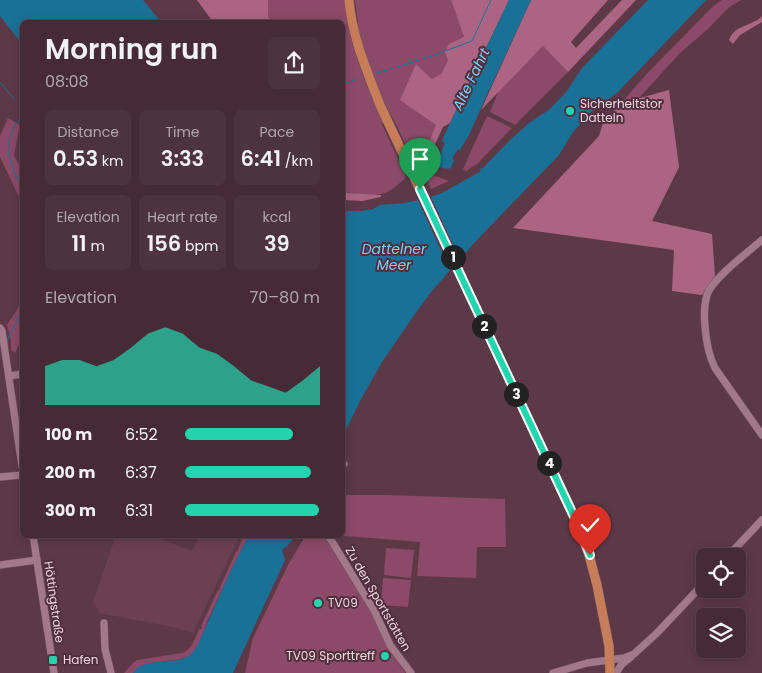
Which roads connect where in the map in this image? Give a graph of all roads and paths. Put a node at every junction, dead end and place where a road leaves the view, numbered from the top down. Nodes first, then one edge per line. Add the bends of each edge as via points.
1 (350, 0) edge
2 (762, 240) edge
3 (0, 328) edge
4 (20, 374) edge
5 (9, 376) junction
6 (762, 435) edge
7 (20, 452) edge
8 (20, 475) edge
9 (0, 478) edge
10 (762, 520) edge
11 (33, 538) edge
12 (330, 538) edge
13 (736, 548) edge
14 (37, 560) junction
15 (0, 565) edge
16 (696, 592) edge
17 (104, 623) dead end
18 (634, 654) junction
19 (610, 659) junction
20 (54, 673) edge
21 (111, 673) edge
22 (411, 673) edge
23 (553, 673) edge
24 (610, 673) edge
25 (616, 673) edge

1 - 19 main road via 351,18 362,58 380,105 590,555
2 - 6 street via 716,281 707,294 704,311 707,346 715,368
3 - 5 street
4 - 5 street
5 - 7 street
8 - 9 street
10 - 13 street
11 - 14 street, Höttingstraße
12 - 22 street, Zu den Sportstätten via 376,612 390,645
14 - 15 street
14 - 20 street, Höttingstraße
16 - 18 street
17 - 21 street via 106,656
18 - 19 street
18 - 25 street
19 - 23 street
19 - 24 main road

